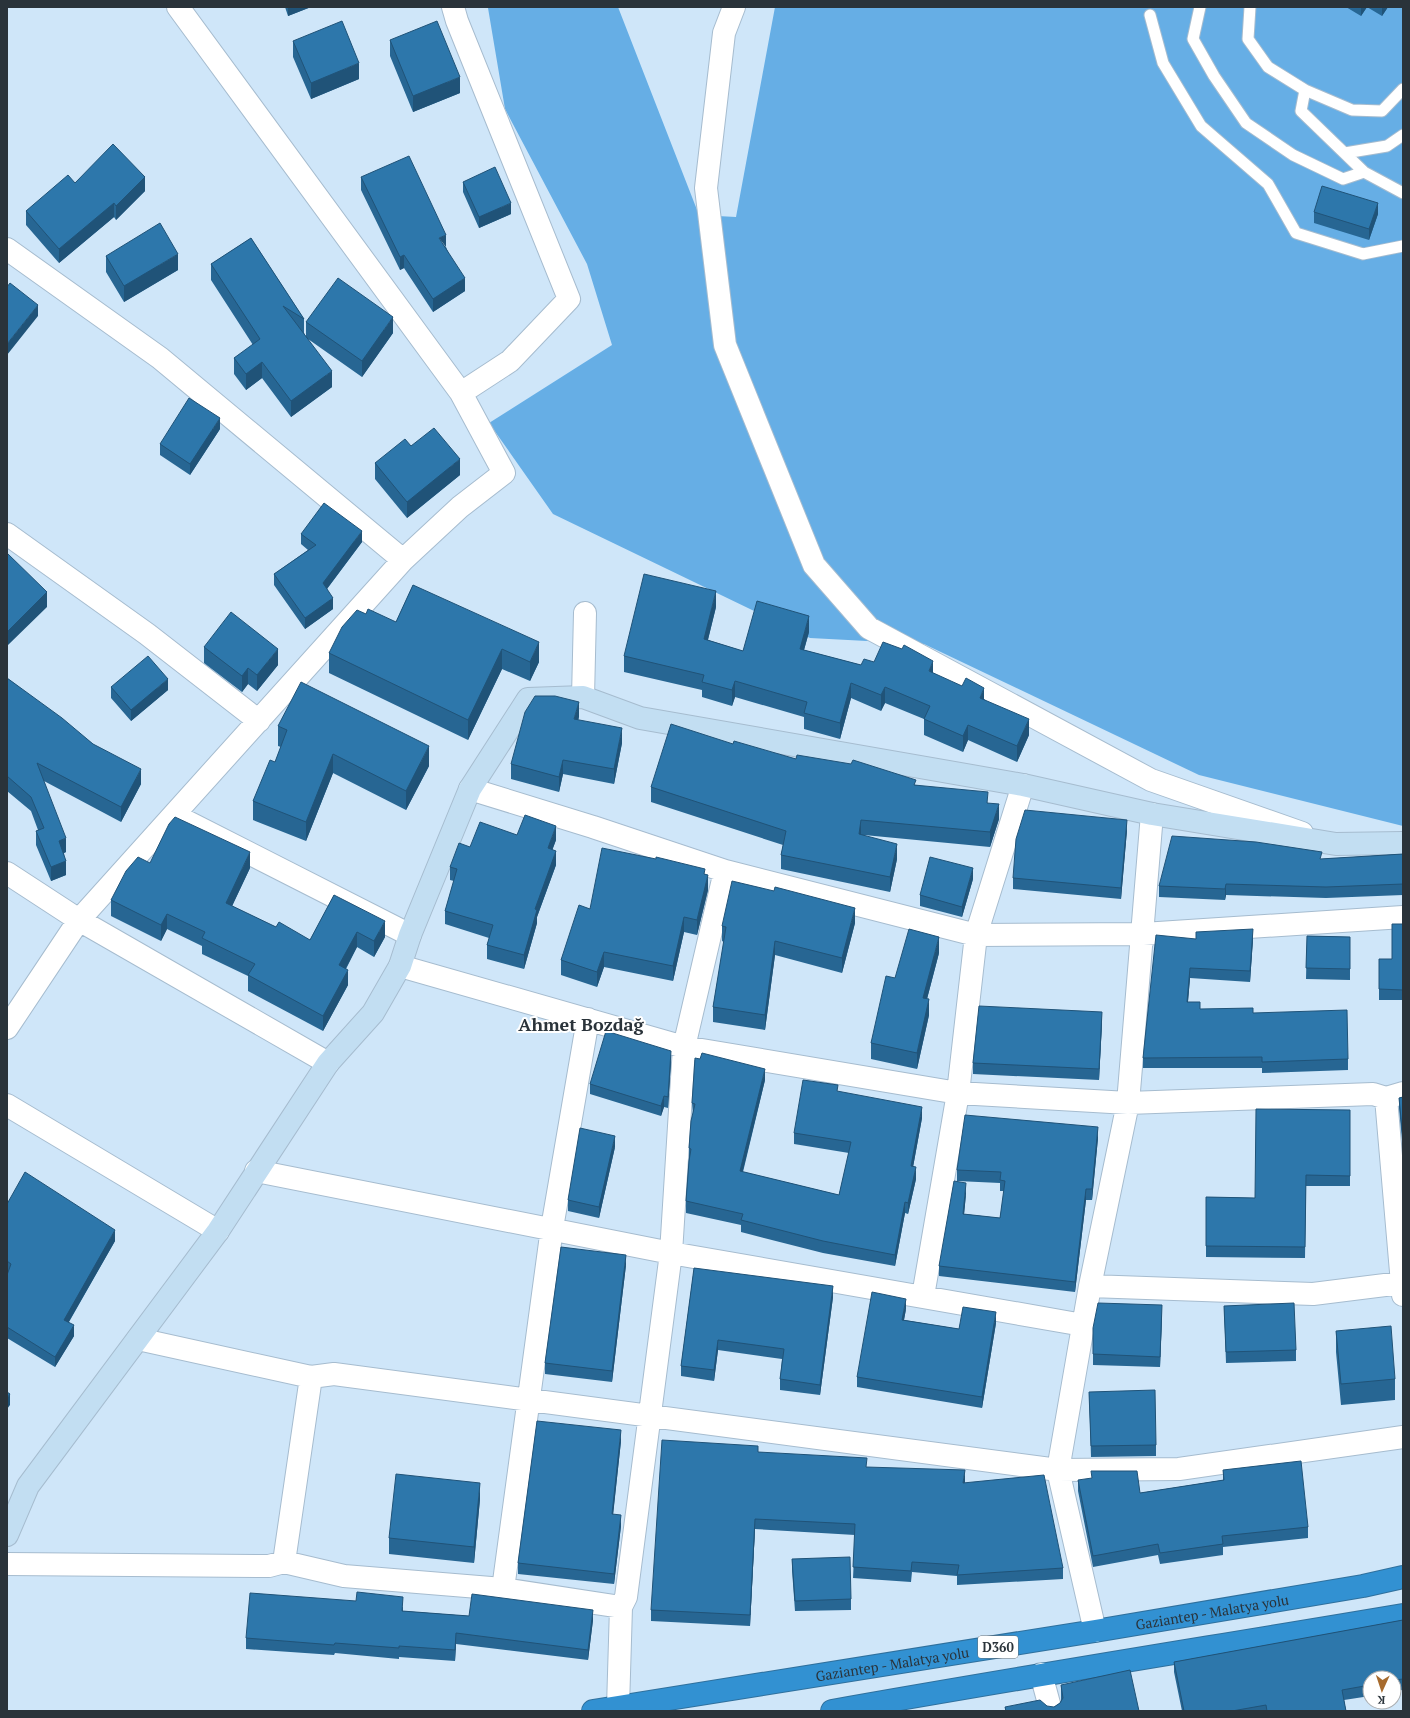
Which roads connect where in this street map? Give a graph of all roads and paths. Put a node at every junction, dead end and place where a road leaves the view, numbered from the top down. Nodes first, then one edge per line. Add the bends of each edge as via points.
1 (178, 7) edge
2 (453, 7) edge
3 (734, 7) edge
4 (1200, 7) edge
5 (1250, 7) edge
6 (1150, 15) dead end
7 (1403, 89) edge
8 (1305, 90) junction
9 (1403, 135) edge
10 (1344, 152) junction
11 (1364, 172) junction
12 (1403, 193) edge
13 (1403, 246) edge
14 (7, 249) edge
15 (461, 393) junction
16 (7, 534) edge
17 (403, 560) junction
18 (585, 613) dead end
19 (583, 697) junction
20 (259, 721) junction
21 (1023, 785) junction
22 (470, 789) junction
23 (174, 814) junction
24 (1152, 814) junction
25 (1403, 843) edge
26 (1336, 844) junction
27 (725, 871) junction
28 (7, 873) edge
29 (1403, 917) edge
30 (79, 920) junction
31 (1144, 934) junction
32 (410, 935) junction
33 (976, 935) junction
34 (400, 966) junction
35 (588, 1019) junction
36 (7, 1028) edge
37 (684, 1047) junction
38 (328, 1063) junction
39 (958, 1093) junction
40 (1394, 1095) edge
41 (1128, 1103) junction
42 (7, 1105) edge
43 (256, 1171) junction
44 (552, 1228) junction
45 (218, 1231) junction
46 (671, 1253) junction
47 (1090, 1286) junction
48 (1402, 1289) edge
49 (923, 1296) junction
50 (1083, 1325) junction
51 (138, 1339) junction
52 (310, 1377) junction
53 (529, 1401) junction
54 (651, 1416) junction
55 (1403, 1437) edge
56 (1058, 1470) junction
57 (8, 1531) edge
58 (284, 1562) junction
59 (7, 1564) edge
60 (1403, 1577) edge
61 (503, 1589) junction
62 (621, 1608) junction
63 (1403, 1615) edge
64 (1095, 1631) junction
65 (1041, 1674) junction
66 (618, 1707) junction
67 (593, 1711) edge
68 (832, 1711) edge
69 (1051, 1711) edge

1 - 15 street
2 - 15 street via 569,298 510,361
3 - 26 street via 724,33 706,188 725,345 814,565 869,628 1151,780
4 - 11 lane via 1193,39 1246,123 1293,155 1343,179
5 - 8 lane via 1248,39 1268,67
6 - 13 lane via 1163,63 1201,126 1268,184 1296,233 1363,254
7 - 8 lane via 1382,111 1352,110
8 - 10 lane via 1301,111
9 - 10 lane via 1387,146
10 - 11 lane
11 - 12 lane
14 - 17 street via 160,358
15 - 17 street via 504,473 460,506
16 - 20 street via 147,634
17 - 20 street
18 - 19 street
19 - 21 street via 640,718
19 - 22 street via 528,699
20 - 23 street
21 - 24 street
21 - 33 street
22 - 27 street
22 - 32 street
23 - 30 street
23 - 32 street
24 - 26 street
24 - 31 street
25 - 26 street
27 - 33 street
27 - 37 street
28 - 30 street
29 - 31 street
30 - 36 street
30 - 38 street
31 - 33 street
31 - 41 street
32 - 34 street
33 - 39 street
34 - 35 street
34 - 38 street via 373,1013
35 - 37 street
35 - 44 street
37 - 39 street
37 - 46 street
38 - 43 street
39 - 41 street
39 - 49 street
40 - 41 street
40 - 48 street
41 - 47 street
42 - 45 street
43 - 44 street
43 - 45 street
44 - 46 street
44 - 53 street
45 - 51 street
46 - 49 street
46 - 54 street
47 - 48 street via 1313,1294
47 - 50 street
49 - 50 street
50 - 56 street
51 - 52 street
51 - 57 street via 28,1486
52 - 53 street via 334,1374
52 - 58 street
53 - 54 street
53 - 61 street
54 - 56 street
54 - 62 street via 626,1597
55 - 56 street via 1178,1470
56 - 64 street
58 - 59 street via 269,1566
58 - 61 street via 344,1576
60 - 64 highway, Gaziantep - Malatya yolu / D360
61 - 62 street
62 - 66 street
63 - 65 highway, D360
64 - 66 highway, Gaziantep - Malatya yolu / D360
65 - 68 highway, D360
65 - 69 street
66 - 67 highway, Gaziantep - Malatya yolu / D360

